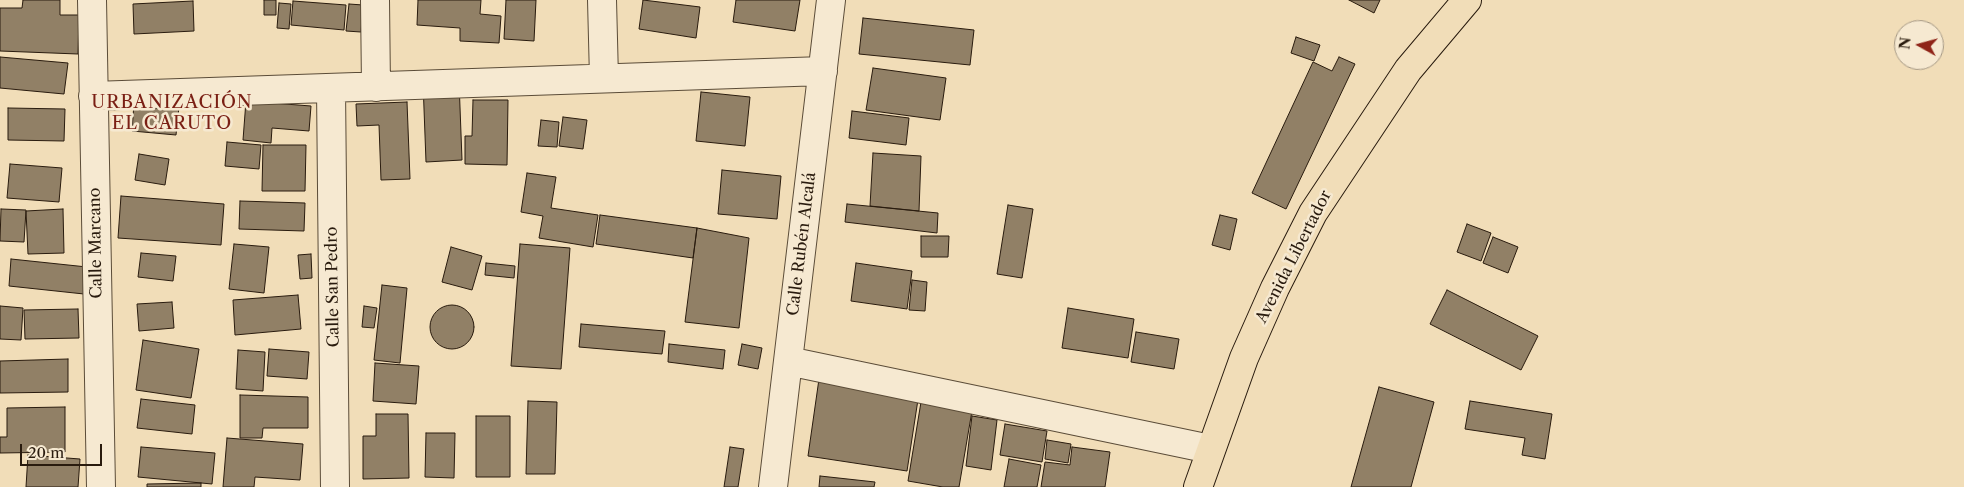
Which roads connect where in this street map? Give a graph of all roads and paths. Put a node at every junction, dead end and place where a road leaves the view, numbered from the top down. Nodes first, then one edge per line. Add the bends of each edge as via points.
1 (92, 0) edge
2 (374, 0) edge
3 (602, 0) edge
4 (831, 0) edge
5 (1466, 0) edge
6 (823, 71) junction
7 (604, 78) junction
8 (376, 86) junction
9 (330, 88) junction
10 (94, 96) junction
11 (788, 361) junction
12 (1210, 449) junction
13 (101, 487) edge
14 (335, 487) edge
15 (773, 487) edge
16 (1198, 487) edge

1 - 10 street, Calle Marcano
2 - 8 street
3 - 7 street
4 - 6 street, Calle Rubén Alcalá
5 - 12 highway, Avenida Libertador via 1408,70 1313,213 1274,288
6 - 7 street
6 - 11 street, Calle Rubén Alcalá
7 - 8 street
8 - 9 street
9 - 10 street
9 - 14 street, Calle San Pedro
10 - 13 street, Calle Marcano
11 - 12 street
11 - 15 street, Calle Rubén Alcalá
12 - 16 highway, Avenida Libertador

